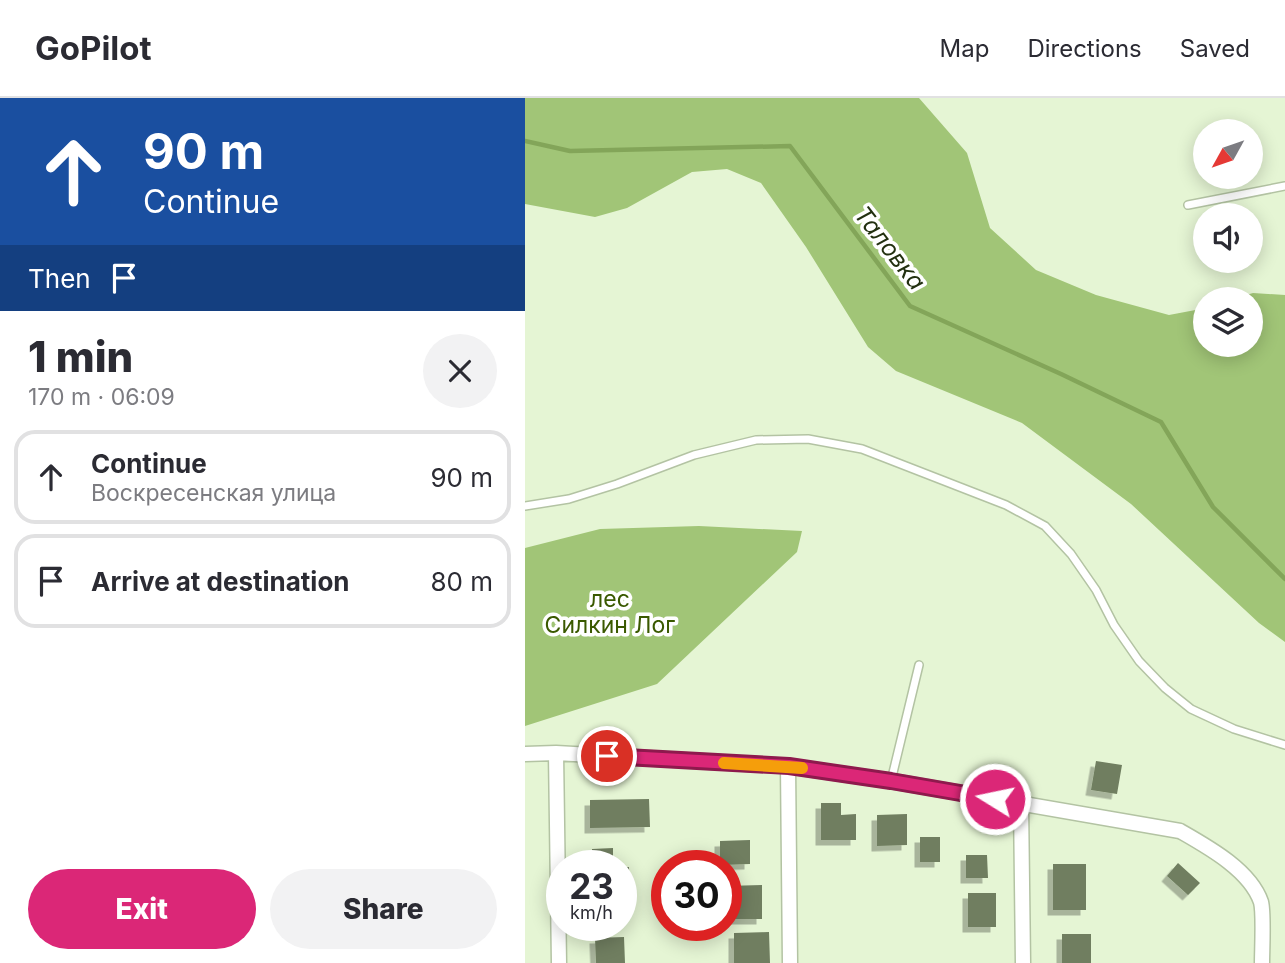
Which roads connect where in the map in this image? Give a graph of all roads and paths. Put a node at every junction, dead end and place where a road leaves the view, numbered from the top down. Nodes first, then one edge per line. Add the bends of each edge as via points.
1 (1285, 186) edge
2 (1188, 205) dead end
3 (525, 506) edge
4 (919, 664) dead end
5 (1285, 745) edge
6 (556, 753) junction
7 (525, 754) edge
8 (789, 766) junction
9 (891, 781) junction
10 (1021, 803) junction
11 (559, 963) edge
12 (790, 963) edge
13 (1023, 963) edge
14 (1262, 963) edge

1 - 2 lane
3 - 5 lane via 569,499 694,455 756,440 808,439 862,449 1006,505 1045,526 1071,554 1139,661 1165,688 1191,709
4 - 9 lane
6 - 7 street
6 - 8 street
6 - 11 street
8 - 9 street
8 - 12 street
9 - 10 street
10 - 13 street
10 - 14 street via 1180,831 1213,850 1246,877 1261,903

